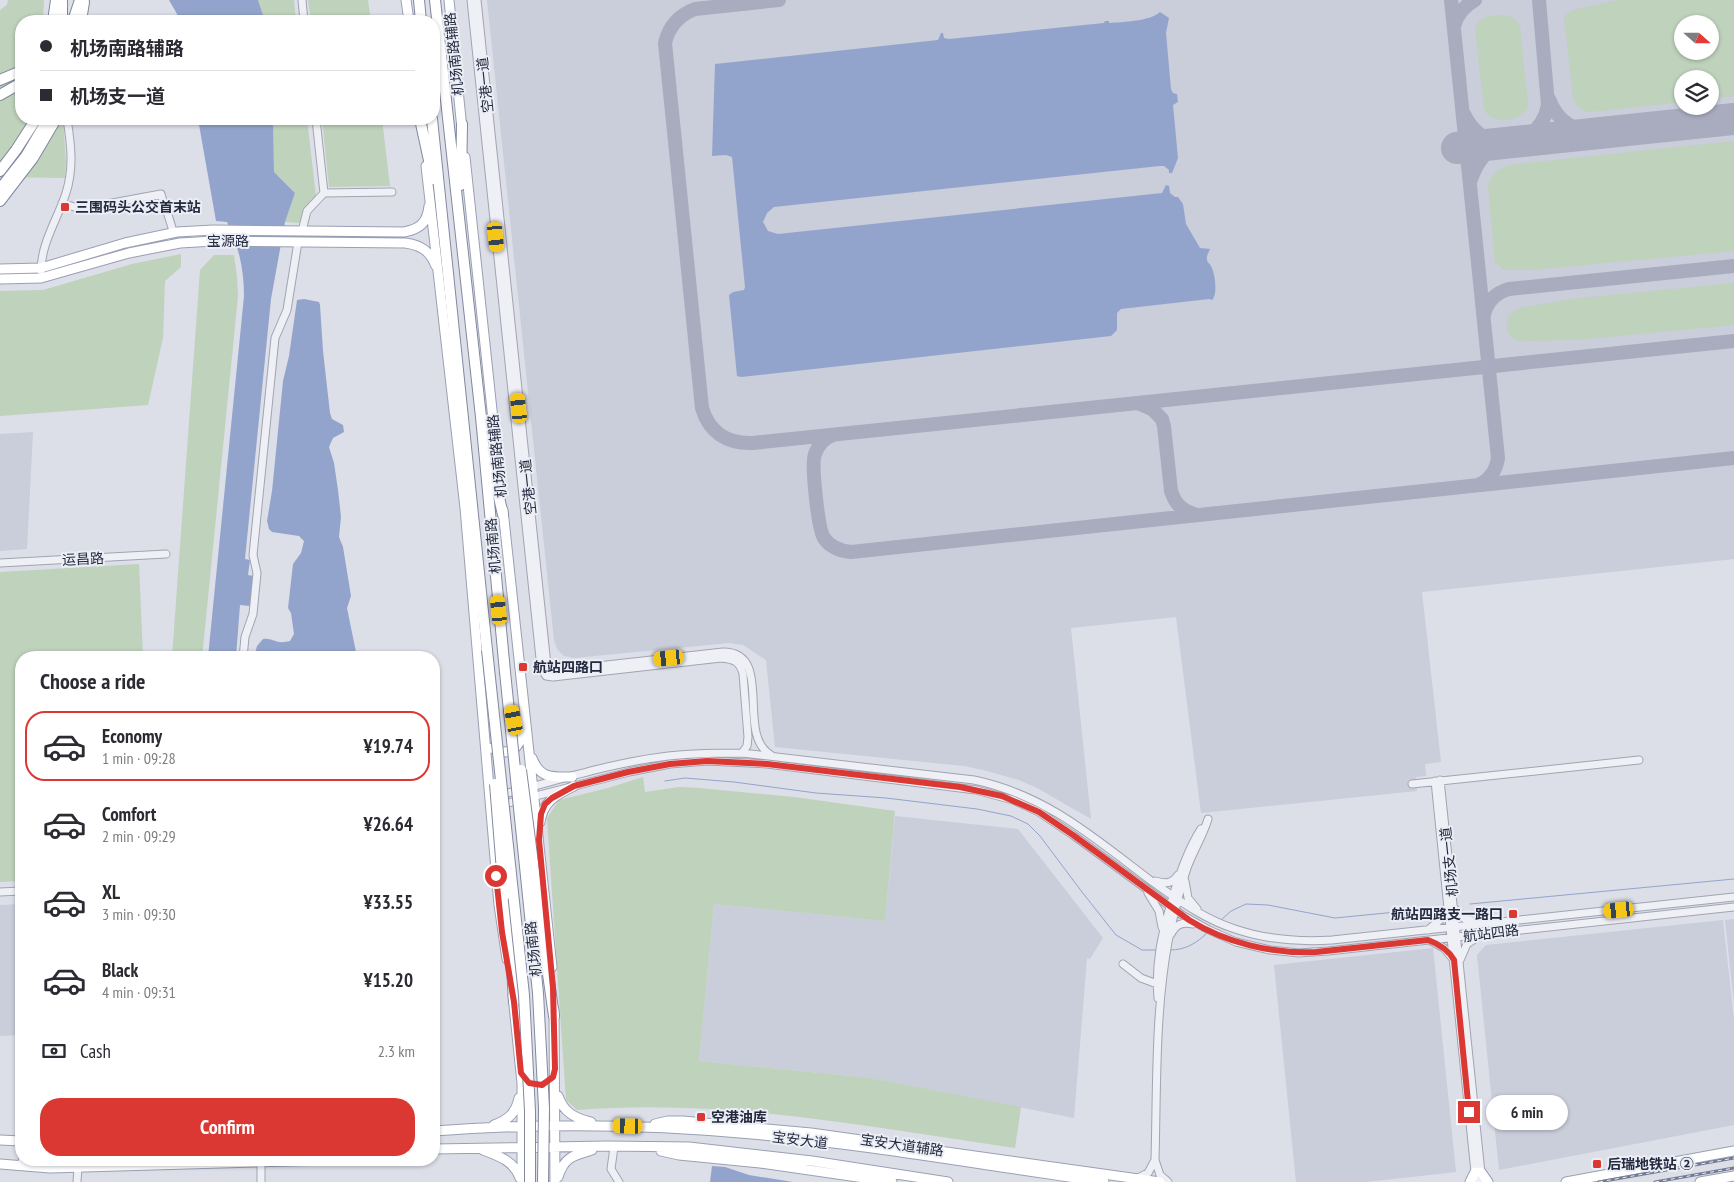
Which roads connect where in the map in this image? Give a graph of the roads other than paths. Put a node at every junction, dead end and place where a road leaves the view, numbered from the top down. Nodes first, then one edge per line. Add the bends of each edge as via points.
1 (56, 0) edge
2 (62, 0) edge
3 (80, 0) edge
4 (84, 0) edge
5 (88, 0) edge
6 (302, 0) edge
7 (406, 0) edge
8 (419, 0) edge
9 (435, 0) edge
10 (448, 0) edge
11 (471, 0) edge
12 (477, 0) edge
13 (58, 15) edge
14 (59, 15) edge
15 (77, 15) edge
16 (78, 15) edge
17 (88, 15) edge
18 (303, 15) edge
19 (408, 15) edge
20 (420, 15) edge
21 (437, 15) edge
22 (440, 49) edge
23 (15, 74) edge
24 (0, 80) edge
25 (15, 86) edge
26 (0, 95) edge
27 (462, 124) junction
28 (32, 125) edge
29 (44, 125) edge
30 (52, 125) edge
31 (69, 125) edge
32 (317, 125) edge
33 (421, 125) edge
34 (421, 125) edge
35 (433, 125) edge
36 (0, 171) edge
37 (0, 189) edge
38 (392, 192) dead end
39 (324, 193) junction
40 (430, 194) junction
41 (0, 201) edge
42 (62, 203) junction
43 (302, 231) junction
44 (404, 232) junction
45 (461, 232) junction
46 (173, 233) junction
47 (444, 234) junction
48 (294, 242) junction
49 (405, 243) junction
50 (41, 268) junction
51 (0, 269) edge
52 (41, 278) junction
53 (0, 279) edge
54 (440, 280) junction
55 (481, 417) junction
56 (503, 514) junction
57 (166, 554) dead end
58 (0, 563) edge
59 (244, 651) edge
60 (505, 672) junction
61 (490, 674) junction
62 (524, 709) junction
63 (485, 737) junction
64 (527, 739) junction
65 (742, 753) junction
66 (776, 757) junction
67 (1639, 760) dead end
68 (573, 781) junction
69 (1437, 781) junction
70 (1412, 784) dead end
71 (533, 787) junction
72 (490, 797) junction
73 (534, 797) junction
74 (491, 808) junction
75 (539, 840) junction
76 (1182, 874) junction
77 (1145, 876) junction
78 (1144, 887) junction
79 (15, 891) edge
80 (0, 892) edge
81 (1734, 897) edge
82 (1175, 898) junction
83 (1451, 905) junction
84 (1734, 907) edge
85 (1173, 908) junction
86 (1205, 916) junction
87 (1485, 924) junction
88 (1198, 925) junction
89 (1453, 928) junction
90 (1428, 930) junction
91 (1484, 934) junction
92 (1161, 937) junction
93 (1454, 937) junction
94 (1428, 940) junction
95 (1168, 941) junction
96 (1456, 961) junction
97 (1123, 964) dead end
98 (1161, 971) junction
99 (1157, 984) junction
100 (514, 1002) junction
101 (1160, 1014) junction
102 (554, 1016) junction
103 (555, 1069) junction
104 (521, 1073) junction
105 (522, 1083) junction
106 (555, 1086) junction
107 (606, 1125) junction
108 (440, 1126) edge
109 (522, 1126) junction
110 (556, 1126) junction
111 (643, 1126) junction
112 (486, 1127) junction
113 (465, 1128) junction
114 (440, 1130) edge
115 (611, 1146) junction
116 (522, 1147) junction
117 (556, 1147) junction
118 (478, 1148) junction
119 (646, 1148) junction
120 (440, 1149) edge
121 (935, 1150) junction
122 (1734, 1151) edge
123 (906, 1154) junction
124 (1155, 1160) junction
125 (15, 1162) edge
126 (0, 1163) edge
127 (15, 1164) edge
128 (30, 1166) edge
129 (115, 1166) edge
130 (261, 1166) edge
131 (78, 1167) junction
132 (1478, 1172) junction
133 (1734, 1176) edge
134 (1137, 1179) junction
135 (77, 1182) edge
136 (261, 1182) edge
137 (521, 1182) edge
138 (530, 1182) edge
139 (543, 1182) edge
140 (556, 1182) edge
141 (619, 1182) edge
142 (892, 1182) edge
143 (948, 1182) edge
144 (1104, 1182) edge
145 (1160, 1182) edge
146 (1168, 1182) edge
147 (1470, 1182) edge
148 (1476, 1182) edge
149 (1482, 1182) edge
150 (1488, 1182) edge
151 (1566, 1182) edge
152 (1700, 1182) edge

1 - 13 highway
2 - 14 highway
3 - 15 highway
4 - 16 highway
5 - 17 highway
6 - 18 street
7 - 19 main road
8 - 20 highway
9 - 21 highway, 机场南路
10 - 27 main road, 机场南路辅路
11 - 65 street, 空港一道 via 541,668 546,676 553,677 721,658 734,660 743,674 748,737
12 - 66 street, 空港一道 via 547,665 551,669 562,670 723,652 737,654 745,660 750,672 759,744
22 - 45 highway, 机场南路
23 - 24 highway
25 - 26 highway
27 - 45 highway
27 - 56 main road, 机场南路辅路
28 - 36 highway
29 - 37 highway via 26,156
30 - 41 highway via 33,158
31 - 42 street via 72,166
32 - 39 street
33 - 47 highway
34 - 40 main road
35 - 47 highway, 机场南路
38 - 39 street
39 - 43 street via 307,211
40 - 44 main road via 424,222 418,228
40 - 54 main road
42 - 46 street via 80,209 160,194
42 - 50 street via 44,249
43 - 44 main road, 宝源路
43 - 46 main road, 宝源路
44 - 49 main road via 413,236
45 - 55 highway, 机场南路
46 - 50 main road, 宝源路
47 - 61 highway, 机场南路, bridge
48 - 49 main road, 宝源路
48 - 52 main road, 宝源路 via 180,243 146,248
48 - 59 street via 287,310 275,338 252,555 257,573 253,614
49 - 54 main road, 宝源路 via 419,246 429,253
50 - 51 main road, 宝源路
50 - 52 street
52 - 53 main road, 宝源路
54 - 63 main road via 465,508
55 - 56 highway
55 - 60 highway, 机场南路
56 - 62 main road, 机场南路辅路
57 - 58 street, 运昌路
60 - 102 highway, bridge
60 - 139 highway, 机场南路, bridge via 538,993 544,1099
61 - 100 highway, bridge via 496,797
61 - 138 highway, 机场南路, bridge via 527,1032
62 - 63 main road via 521,740 513,749 495,750
62 - 64 main road, 机场南路辅路
63 - 72 main road
64 - 68 main road via 539,771 547,776
64 - 71 main road, 机场南路辅路
65 - 66 street, 航站四路
65 - 68 street, 航站四路 via 661,757 622,764
66 - 77 street, 航站四路 via 959,778 1008,788 1051,808
67 - 69 street
68 - 71 street, 航站四路
68 - 73 street, 航站四路
68 - 75 main road via 545,804
68 - 78 street, 航站四路 via 655,766 724,761 976,790 1013,800 1039,812
69 - 70 street
69 - 83 street, 机场支一道
71 - 72 street, 航站四路
71 - 73 main road, 机场南路辅路
72 - 74 main road
73 - 74 street, 航站四路
73 - 75 main road, 机场南路辅路
74 - 100 main road via 502,932
75 - 102 main road, 机场南路辅路
76 - 76 street via 1204,832 1208,819 1194,841
76 - 77 street via 1166,884
76 - 82 street
76 - 86 street via 1188,898
77 - 82 street, 航站四路
78 - 85 street, 航站四路
78 - 92 street via 1159,912
79 - 80 street
81 - 87 street, 航站四路
82 - 85 street
82 - 86 street, 航站四路
83 - 87 street via 1465,918
83 - 89 street, 机场支一道
83 - 90 street
84 - 91 street, 航站四路
85 - 88 street, 航站四路
85 - 92 street
85 - 95 street
86 - 90 street, 航站四路 via 1234,929 1301,942
87 - 89 street, 航站四路
88 - 94 street, 航站四路 via 1261,948 1299,953
88 - 95 street via 1178,925
89 - 90 street, 航站四路
89 - 93 street, 机场支一道
91 - 93 street, 航站四路
91 - 96 street via 1467,944
92 - 98 street
93 - 94 street, 航站四路
93 - 96 street, 机场支一道
94 - 96 street via 1444,948
95 - 98 street
96 - 132 street, 机场支一道
97 - 99 street via 1141,978
98 - 99 street
98 - 101 street
99 - 101 street
100 - 104 main road
101 - 124 street
102 - 103 main road, 机场南路辅路
103 - 104 main road via 553,1077 542,1085 529,1083
103 - 106 main road, 机场南路辅路
104 - 105 main road
105 - 109 main road
105 - 112 main road via 513,1113 505,1120
106 - 107 main road via 563,1108 570,1114
106 - 110 main road, 机场南路辅路
107 - 110 main road, 宝安大道
107 - 111 main road, 宝安大道
108 - 113 main road
109 - 110 main road, 宝安大道
109 - 112 main road, 宝安大道
109 - 116 main road
110 - 117 main road, 机场南路辅路
111 - 121 main road, 宝安大道辅路 via 668,1121 713,1122
111 - 123 main road, 宝安大道 via 751,1134
112 - 113 main road, 宝安大道
113 - 114 main road, 宝安大道
115 - 117 main road, 宝安大道
115 - 119 main road, 宝安大道
115 - 140 main road via 570,1157
115 - 141 street via 611,1169
116 - 117 main road, 宝安大道
116 - 118 main road, 宝安大道
116 - 137 main road
117 - 140 main road, 机场南路辅路
118 - 120 main road, 宝安大道
118 - 137 main road via 508,1161 516,1169
119 - 142 main road
119 - 143 main road, 宝安大道 via 689,1147 738,1152
121 - 123 main road
121 - 134 main road, 宝安大道辅路
122 - 151 main road
123 - 144 main road, 宝安大道
124 - 134 street via 1148,1173
124 - 146 street via 1160,1175
125 - 126 main road
126 - 127 main road
128 - 131 main road
129 - 131 main road
130 - 136 street
131 - 135 street
132 - 147 main road
132 - 148 street, 机场支一道
132 - 149 street, 机场支一道
132 - 150 main road
133 - 152 main road
134 - 145 main road, 宝安大道辅路

